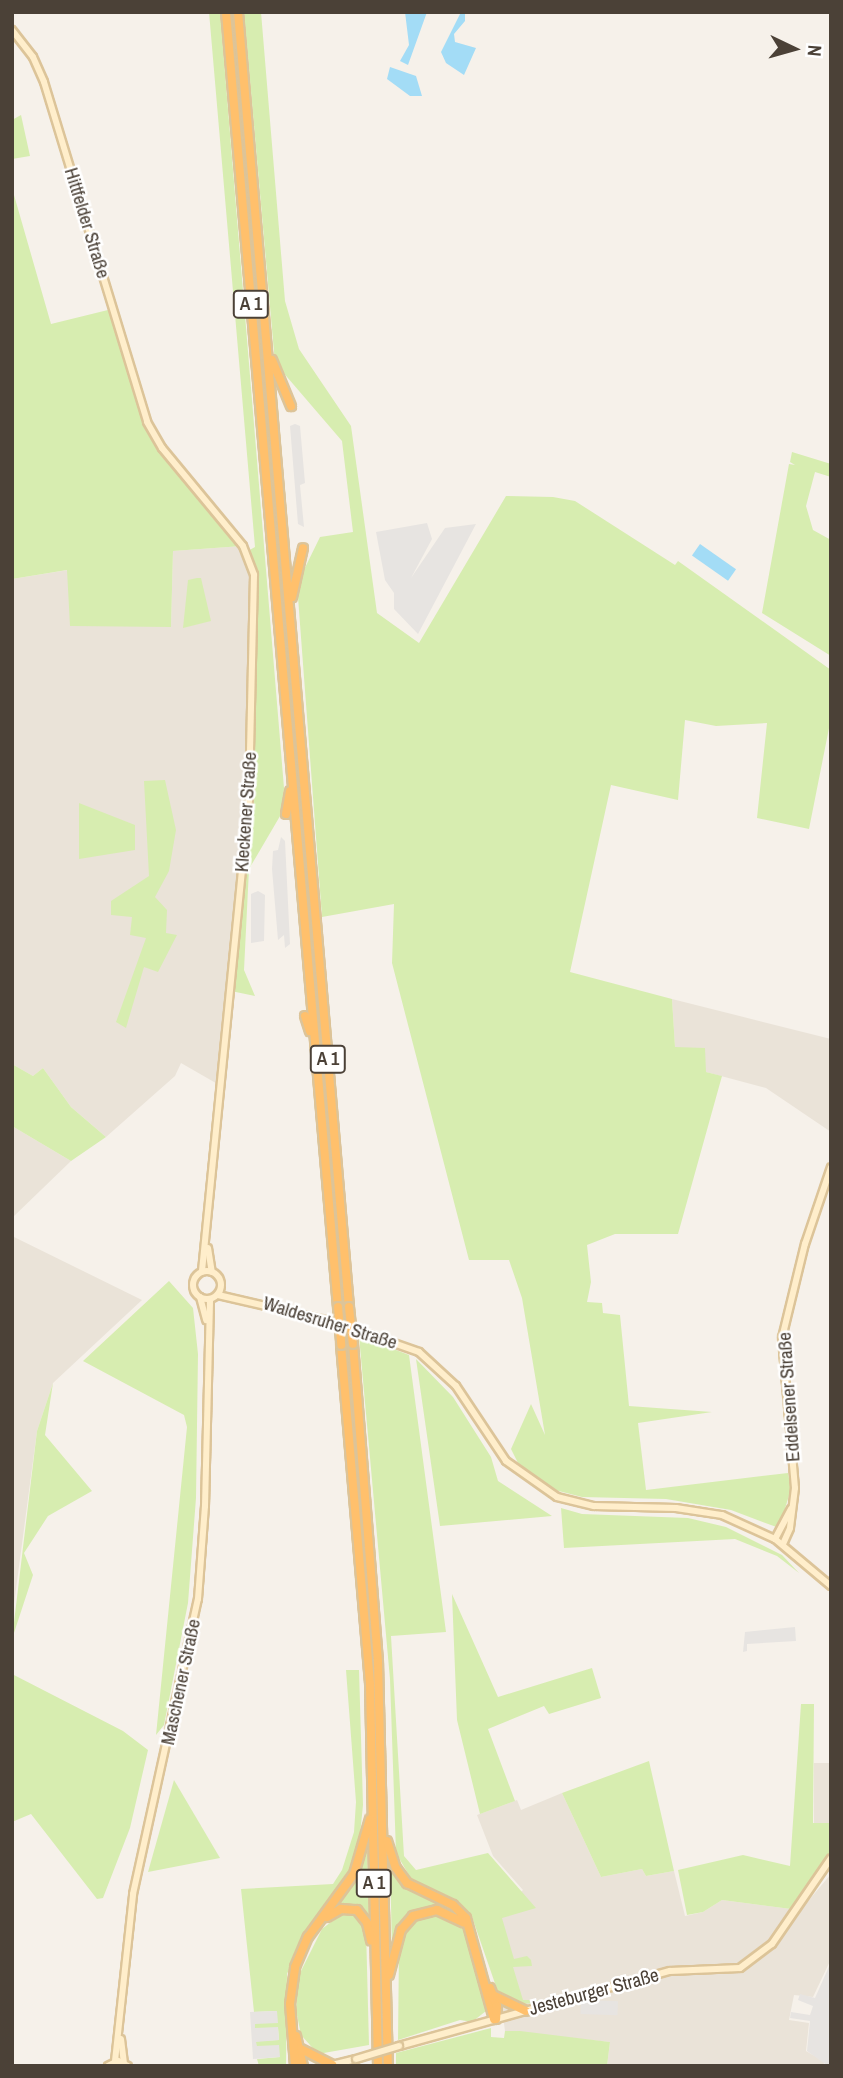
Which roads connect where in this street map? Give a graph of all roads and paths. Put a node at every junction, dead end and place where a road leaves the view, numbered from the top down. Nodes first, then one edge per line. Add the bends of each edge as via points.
1 (226, 12) edge
2 (238, 12) edge
3 (12, 30) edge
4 (266, 341) junction
5 (291, 406) dead end
6 (147, 422) joint
7 (303, 548) dead end
8 (290, 617) junction
9 (292, 778) junction
10 (286, 814) dead end
11 (305, 1016) dead end
12 (314, 1044) junction
13 (831, 1167) edge
14 (206, 1236) junction
15 (202, 1272) junction
16 (212, 1272) junction
17 (221, 1285) junction
18 (218, 1294) junction
19 (200, 1297) junction
20 (242, 1297) junction
21 (210, 1299) junction
22 (207, 1329) junction
23 (792, 1507) junction
24 (775, 1539) junction
25 (783, 1544) junction
26 (831, 1586) edge
27 (373, 1806) junction
28 (383, 1828) junction
29 (831, 1858) edge
30 (321, 1920) junction
31 (472, 1932) junction
32 (376, 1961) junction
33 (386, 1981) junction
34 (488, 1986) junction
35 (495, 1996) junction
36 (526, 2011) junction
37 (495, 2019) junction
38 (293, 2030) junction
39 (120, 2031) junction
40 (300, 2048) junction
41 (115, 2061) junction
42 (126, 2064) edge
43 (330, 2065) edge
44 (108, 2066) edge
45 (295, 2066) edge
46 (303, 2066) edge
47 (378, 2066) edge
48 (388, 2066) edge

1 - 9 highway, A 1
2 - 4 highway, A 1
3 - 6 street, Hittfelder Straße via 33,57 47,91
4 - 5 highway
4 - 8 highway, A 1
6 - 14 street, Kleckener Straße via 162,448 243,546 254,575 249,800
7 - 8 highway
8 - 28 highway, A 1, bridge via 378,1662
9 - 10 highway
9 - 12 highway, A 1
11 - 12 highway
12 - 27 highway, A 1, bridge via 368,1658
13 - 23 street, Eddelsener Straße via 804,1244 782,1338 794,1470
14 - 15 street, Kleckener Straße
14 - 16 street, Kleckener Straße
15 - 16 street
15 - 19 street via 193,1286
16 - 17 street
17 - 18 street
17 - 20 street, Waldesruher Straße
18 - 20 street, Waldesruher Straße
18 - 21 street
19 - 21 street
19 - 22 street, Maschener Straße
20 - 24 street, Waldesruher Straße via 371,1332 419,1352 456,1386 506,1461 557,1496 594,1506 704,1511
21 - 22 street, Maschener Straße
22 - 39 street, Maschener Straße via 205,1506 198,1599 133,1894
23 - 24 street, Eddelsener Straße
23 - 25 street, Eddelsener Straße
24 - 25 street, Waldesruher Straße
25 - 26 street, Waldesruher Straße
27 - 30 highway via 357,1867
27 - 32 highway, A 1
28 - 31 highway via 399,1874 412,1886 458,1909
28 - 33 highway, A 1
29 - 36 street, Jesteburger Straße via 772,1944 740,1968 670,1971
30 - 32 highway via 341,1909 361,1913
30 - 38 highway via 302,1948 292,1977
31 - 33 highway via 447,1911 418,1913 401,1930
31 - 34 highway
32 - 47 highway, A 1
33 - 48 highway, A 1
34 - 35 highway
34 - 37 highway
35 - 36 highway
35 - 37 highway
36 - 37 street, Jesteburger Straße
37 - 43 street, Jesteburger Straße, bridge
38 - 40 highway
38 - 45 highway
39 - 41 street, Maschener Straße
39 - 42 street, Maschener Straße
40 - 43 highway
40 - 46 highway
41 - 42 street
41 - 44 street

